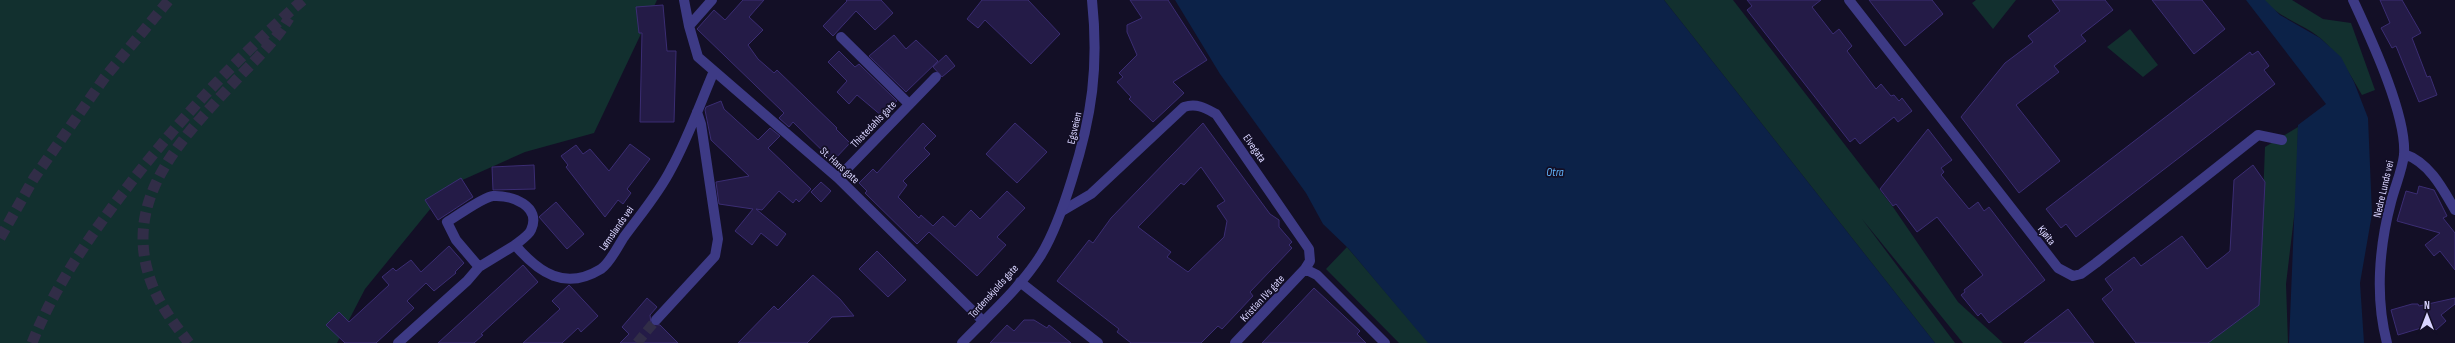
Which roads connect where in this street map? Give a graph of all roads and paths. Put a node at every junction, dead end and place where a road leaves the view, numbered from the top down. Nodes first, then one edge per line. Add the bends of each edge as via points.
1 (684, 0) edge
2 (712, 0) edge
3 (1092, 0) edge
4 (1849, 0) edge
5 (2353, 0) edge
6 (688, 26) junction
7 (842, 37) dead end
8 (714, 72) junction
9 (936, 78) dead end
10 (909, 104) junction
11 (697, 112) junction
12 (2282, 140) dead end
13 (2404, 154) junction
14 (838, 178) junction
15 (2455, 210) edge
16 (1062, 211) junction
17 (515, 245) junction
18 (1041, 254) joint
19 (479, 267) junction
20 (1305, 269) junction
21 (1020, 282) junction
22 (656, 320) tunnel mouth
23 (983, 321) junction
24 (398, 343) edge
25 (962, 343) edge
26 (1098, 343) edge
27 (1235, 343) edge
28 (1386, 343) edge
29 (2387, 343) edge

1 - 6 street, St. Hans gate
2 - 6 street
3 - 16 street, Egsveien via 1094,87 1088,128
4 - 12 street, Kjøita via 2058,268 2073,276 2081,274 2096,263 2258,135
5 - 13 street, Nedre Lunds vei via 2380,61 2396,109
6 - 8 street, St. Hans gate via 698,57
7 - 10 street, Thistedahls gate
8 - 11 street, Lømslands vei
8 - 14 street, St. Hans gate
9 - 10 street, Thistedahls gate
10 - 14 street, Thistedahls gate
11 - 17 street, Lømslands vei via 671,170 603,268 580,278 554,276 545,273 529,261
11 - 22 street via 702,124 718,240 715,256
13 - 15 street via 2411,156 2428,169
13 - 29 street, Nedre Lunds vei via 2391,203 2381,265 2380,304
14 - 23 street, St. Hans gate
16 - 18 street, Egsveien
16 - 20 street, Elvegata via 1091,194 1184,107 1192,104 1216,114 1303,239 1310,250 1310,261
17 - 19 street
17 - 19 street via 531,231 534,219 522,201 513,197 492,196 447,222 456,240
18 - 21 street, Tordenskjolds gate
19 - 24 street
20 - 27 street, Kristian IVs gate
20 - 28 street via 1317,275
21 - 23 street, Tordenskjolds gate
21 - 26 street
23 - 25 street, Tordenskjolds gate

